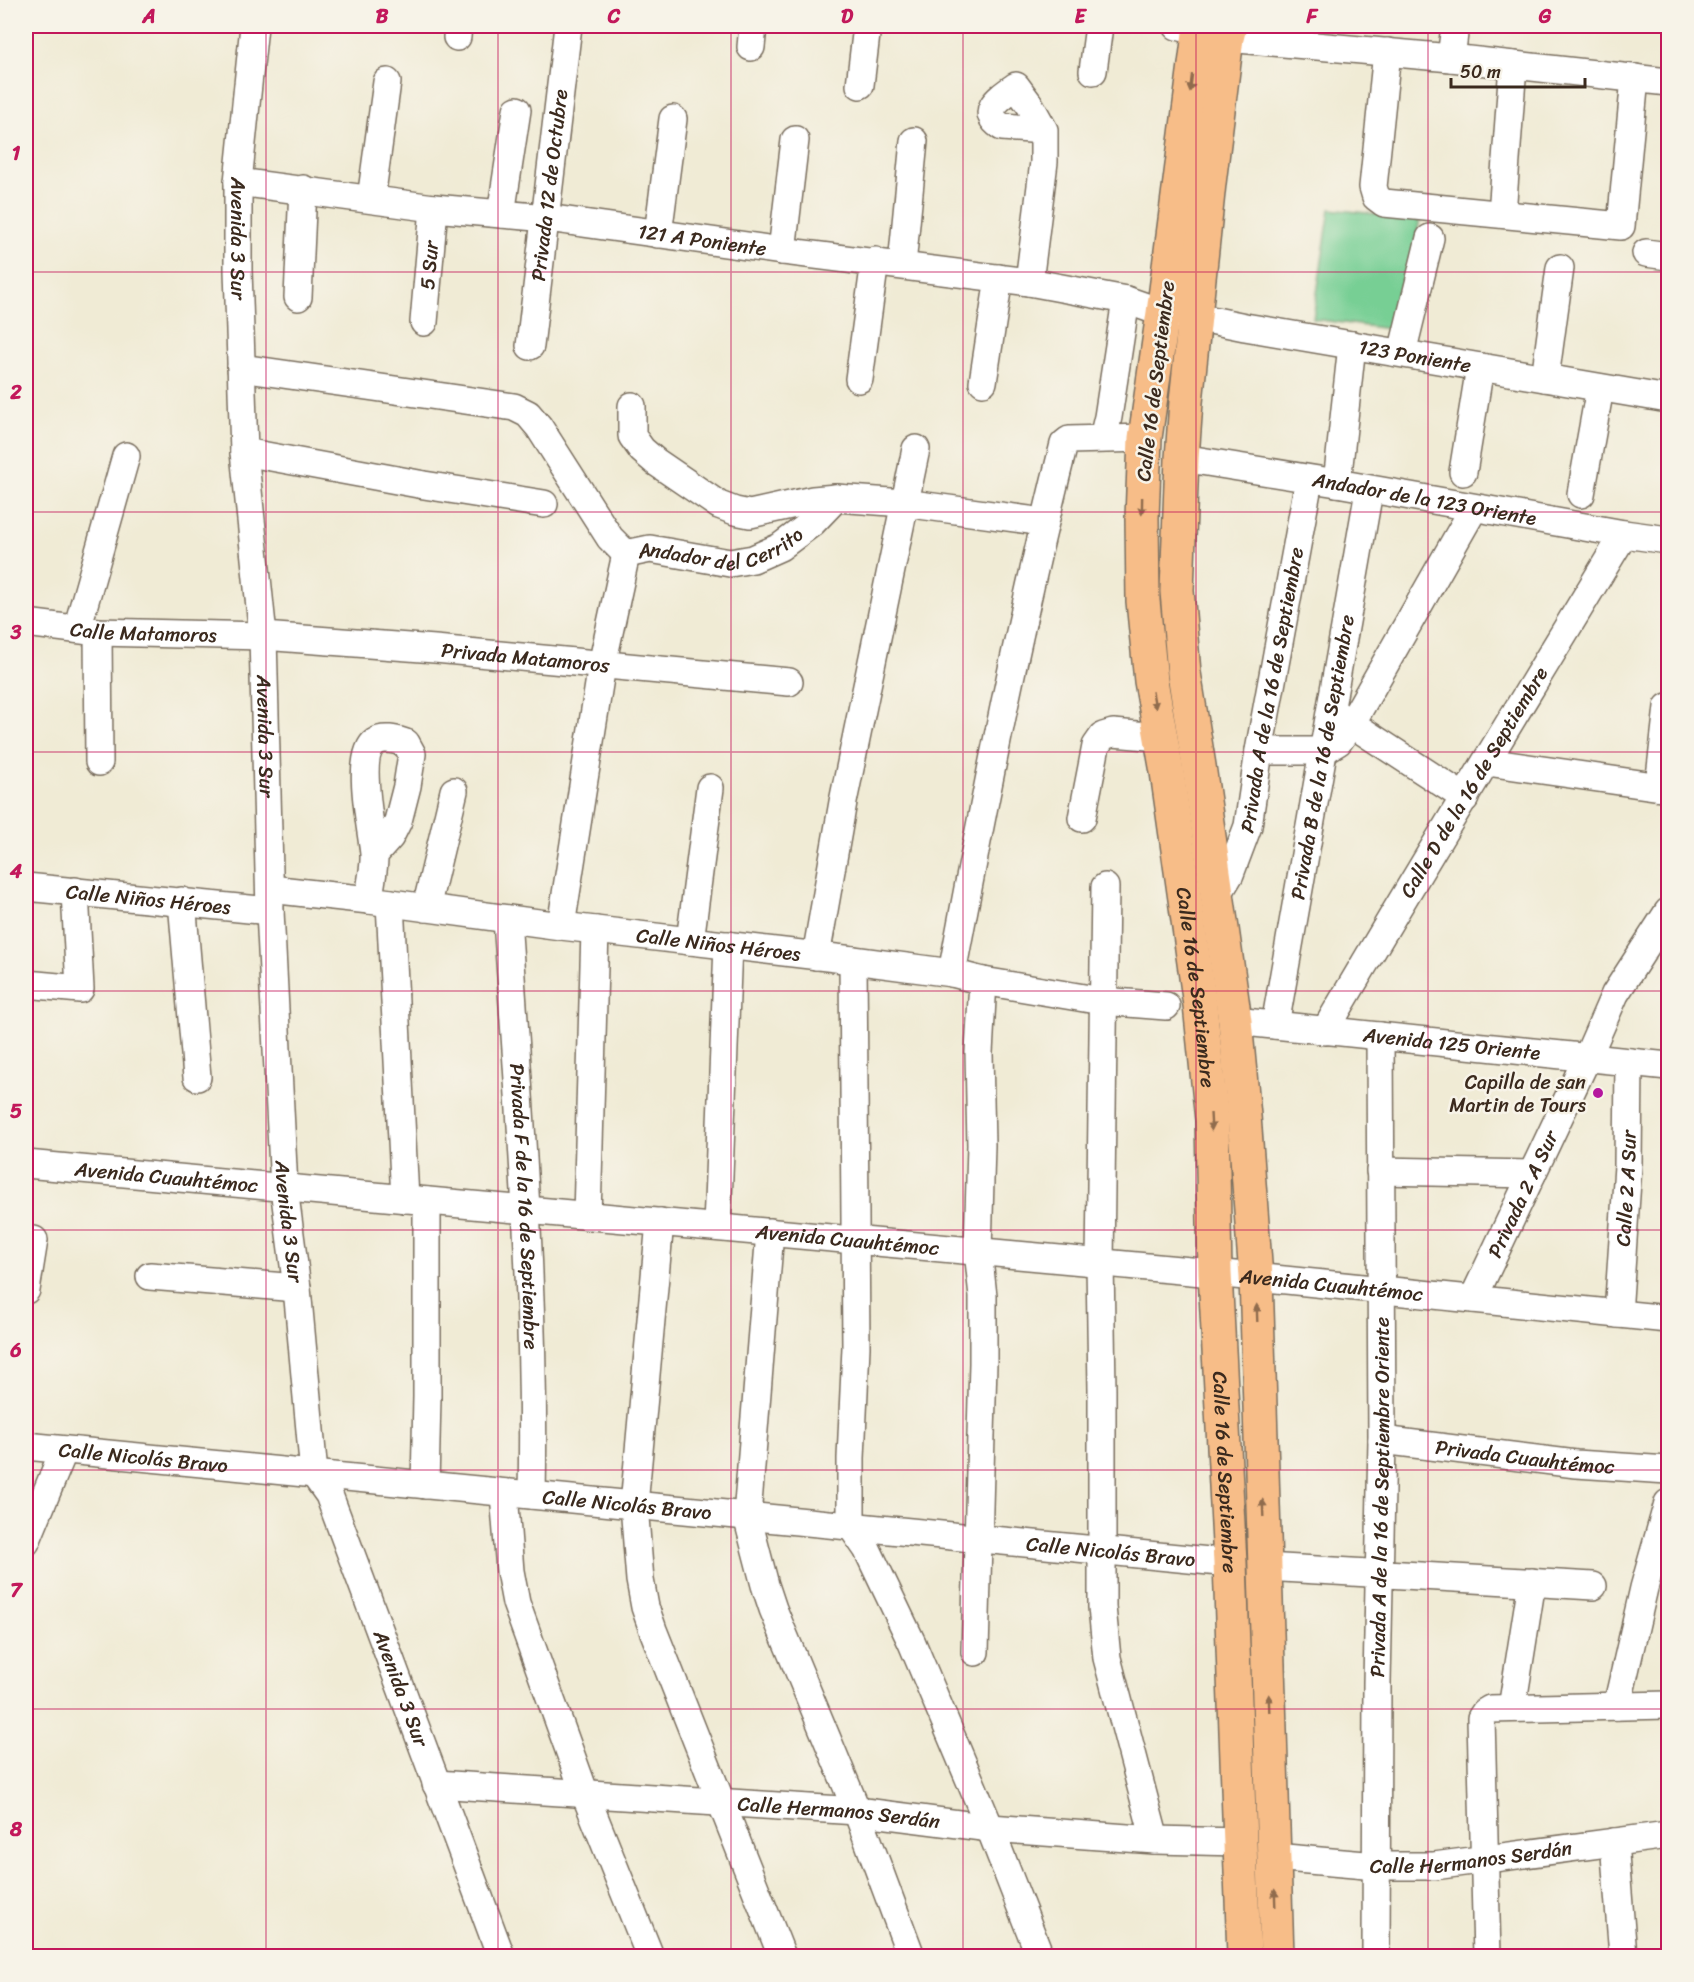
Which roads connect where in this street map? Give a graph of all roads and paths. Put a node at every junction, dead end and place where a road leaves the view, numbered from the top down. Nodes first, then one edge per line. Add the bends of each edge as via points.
1 (254, 26) edge
2 (568, 26) edge
3 (867, 26) edge
4 (1099, 26) edge
5 (1455, 26) edge
6 (1206, 29) edge
7 (1387, 52) junction
8 (1451, 58) junction
9 (1513, 64) junction
10 (1093, 71) dead end
11 (1635, 78) junction
12 (387, 82) dead end
13 (1668, 82) edge
14 (860, 85) dead end
15 (517, 110) dead end
16 (673, 119) dead end
17 (1044, 130) dead end
18 (795, 140) dead end
19 (914, 141) dead end
20 (238, 182) junction
21 (303, 189) junction
22 (371, 199) junction
23 (434, 208) junction
24 (501, 214) junction
25 (1502, 214) junction
26 (547, 218) junction
27 (658, 234) junction
28 (1430, 238) dead end
29 (782, 251) junction
30 (875, 261) junction
31 (902, 265) junction
32 (1560, 268) dead end
33 (999, 278) junction
34 (1029, 282) junction
35 (298, 297) dead end
36 (1126, 300) junction
37 (1163, 313) junction
38 (1196, 317) junction
39 (424, 322) dead end
40 (1352, 345) junction
41 (531, 346) dead end
42 (1402, 353) junction
43 (1480, 367) junction
44 (241, 368) junction
45 (1545, 378) junction
46 (860, 379) dead end
47 (983, 382) dead end
48 (1600, 388) junction
49 (1668, 395) edge
50 (633, 406) dead end
51 (1103, 438) junction
52 (1145, 438) junction
53 (916, 449) dead end
54 (244, 452) junction
55 (126, 456) dead end
56 (1182, 458) junction
57 (1463, 472) dead end
58 (1309, 480) junction
59 (1337, 483) junction
60 (1369, 490) junction
61 (1581, 494) dead end
62 (836, 498) junction
63 (904, 503) junction
64 (544, 504) dead end
65 (1474, 508) junction
66 (1044, 522) junction
67 (1624, 534) junction
68 (1668, 540) edge
69 (626, 554) junction
70 (26, 623) edge
71 (88, 630) junction
72 (263, 636) junction
73 (602, 665) junction
74 (789, 681) dead end
75 (1668, 707) edge
76 (1341, 717) junction
77 (1160, 737) junction
78 (1258, 751) junction
79 (1323, 752) junction
80 (99, 762) dead end
81 (1487, 762) junction
82 (1664, 787) edge
83 (710, 788) dead end
84 (454, 791) dead end
85 (1465, 798) junction
86 (1082, 818) dead end
87 (374, 855) dead end
88 (26, 887) edge
89 (1105, 887) dead end
90 (75, 891) junction
91 (1218, 894) junction
92 (270, 900) junction
93 (182, 901) junction
94 (379, 901) junction
95 (426, 908) junction
96 (1668, 912) edge
97 (507, 919) junction
98 (561, 926) junction
99 (595, 930) junction
100 (690, 941) junction
101 (728, 945) junction
102 (816, 956) junction
103 (853, 960) junction
104 (952, 974) junction
105 (984, 981) junction
106 (26, 984) edge
107 (1102, 1001) junction
108 (1166, 1006) dead end
109 (1235, 1021) junction
110 (1275, 1025) junction
111 (1325, 1031) junction
112 (1380, 1036) junction
113 (1587, 1058) junction
114 (1629, 1062) junction
115 (1668, 1066) edge
116 (197, 1077) dead end
117 (26, 1164) edge
118 (1380, 1171) junction
119 (1532, 1174) junction
120 (284, 1188) junction
121 (416, 1200) junction
122 (527, 1210) junction
123 (587, 1216) junction
124 (660, 1222) junction
125 (717, 1227) junction
126 (770, 1232) junction
127 (34, 1240) dead end
128 (854, 1240) junction
129 (978, 1251) junction
130 (1100, 1262) junction
131 (1215, 1273) junction
132 (150, 1276) dead end
133 (1256, 1276) junction
134 (297, 1288) junction
135 (26, 1290) edge
136 (1382, 1290) junction
137 (1473, 1299) junction
138 (1618, 1314) junction
139 (1668, 1319) edge
140 (1382, 1440) junction
141 (26, 1446) edge
142 (64, 1450) junction
143 (1668, 1470) edge
144 (314, 1474) junction
145 (425, 1485) junction
146 (504, 1492) junction
147 (532, 1495) junction
148 (1668, 1503) edge
149 (634, 1505) junction
150 (747, 1516) junction
151 (851, 1526) junction
152 (977, 1538) junction
153 (26, 1542) edge
154 (1102, 1550) junction
155 (1230, 1563) junction
156 (1265, 1567) junction
157 (1380, 1574) junction
158 (1532, 1582) junction
159 (1593, 1586) dead end
160 (975, 1652) dead end
161 (1668, 1705) edge
162 (1617, 1706) junction
163 (1512, 1708) junction
164 (436, 1784) junction
165 (585, 1794) junction
166 (722, 1802) junction
167 (857, 1811) junction
168 (990, 1828) junction
169 (1668, 1834) edge
170 (1155, 1840) junction
171 (1240, 1842) junction
172 (1614, 1842) junction
173 (1274, 1857) junction
174 (1484, 1859) junction
175 (1377, 1866) junction
176 (501, 1956) edge
177 (650, 1956) edge
178 (782, 1956) edge
179 (911, 1956) edge
180 (1040, 1956) edge
181 (1244, 1956) edge
182 (1277, 1956) edge
183 (1376, 1956) edge
184 (1487, 1956) edge
185 (1623, 1956) edge

1 - 20 street, Avenida 3 Sur
2 - 26 street, Privada 12 de Octubre
3 - 14 street
4 - 10 street
5 - 8 street
6 - 7 street
6 -> 37 main road, Calle 16 de Septiembre
6 - 38 main road, Calle 16 de Septiembre via 1209,183
7 - 8 street
7 - 25 street via 1373,188 1376,197 1384,203
8 - 9 street
9 - 11 street
9 - 25 street
11 - 13 street
11 - 25 street via 1621,226
12 - 22 street
15 - 24 street
16 - 27 street
17 - 34 street via 1041,200
18 - 29 street
19 - 31 street
20 - 21 street, 121 A Poniente
20 - 44 street, Avenida 3 Sur
21 - 22 street, 121 A Poniente
21 - 35 street
22 - 23 street, 121 A Poniente
23 - 24 street, 121 A Poniente
23 - 39 street, 5 Sur
24 - 26 street, 121 A Poniente
26 - 27 street, 121 A Poniente
26 - 41 street, Privada 12 de Octubre
27 - 29 street, 121 A Poniente
28 - 42 street
29 - 30 street, 121 A Poniente
30 - 31 street, 121 A Poniente
30 - 46 street
31 - 33 street, 121 A Poniente
32 - 45 street
33 - 34 street, 121 A Poniente
33 - 47 street
34 - 36 street, 121 A Poniente
36 - 37 street, 121 A Poniente
36 - 51 street
37 - 38 street, 123 Poniente
37 - 52 main road, Calle 16 de Septiembre
38 - 40 street, 123 Poniente
38 - 56 main road, Calle 16 de Septiembre
40 - 42 street, 123 Poniente
40 - 59 street
42 - 43 street, 123 Poniente
43 - 45 street, 123 Poniente
43 - 57 street
44 - 54 street, Avenida 3 Sur
44 - 69 street, Andador del Cerrito via 514,407 528,414 539,427 610,538
45 - 48 street, 123 Poniente
48 - 49 street, 123 Poniente
48 - 61 street
50 - 62 street via 632,436 642,450 719,505 750,514
51 - 52 street
51 - 66 street via 1064,444
52 -> 77 main road, Calle 16 de Septiembre via 1143,601
53 - 63 street
54 - 64 street
54 - 72 street, Avenida 3 Sur
55 - 71 street
56 - 58 street, Andador de la 123 Oriente
56 - 91 main road, Calle 16 de Septiembre via 1177,591 1184,673
58 - 59 street, Andador de la 123 Oriente
58 - 78 street, Privada A de la 16 de Septiembre
59 - 60 street, Andador de la 123 Oriente
60 - 65 street, Andador de la 123 Oriente
60 - 76 street, Privada B de la 16 de Septiembre
62 - 63 street
62 - 69 street, Andador del Cerrito via 812,523 780,547 753,559 730,564 650,549
63 - 66 street
63 - 102 street
65 - 67 street, Andador de la 123 Oriente
65 - 76 street
66 - 104 street
67 - 68 street, Andador de la 123 Oriente
67 - 81 street, Calle D de la 16 de Septiembre
69 - 73 street
70 - 71 street, Calle Matamoros
71 - 72 street, Calle Matamoros
71 - 80 street
72 - 73 street, Privada Matamoros
72 - 92 street, Avenida 3 Sur
73 - 74 street, Privada Matamoros
73 - 98 street
75 - 82 street
76 - 79 street, Privada B de la 16 de Septiembre
76 - 85 street
77 - 86 street via 1113,733 1102,736 1096,746
77 -> 131 main road, Calle 16 de Septiembre via 1200,1005 1212,1120
78 - 79 street
78 - 91 street, Privada A de la 16 de Septiembre via 1248,826
79 - 110 street, Privada B de la 16 de Septiembre
81 - 82 street
81 - 85 street, Calle D de la 16 de Septiembre
83 - 100 street
84 - 95 street
85 - 111 street, Calle D de la 16 de Septiembre
87 - 94 street
88 - 90 street, Calle Niños Héroes
89 - 107 street
90 - 93 street, Calle Niños Héroes
90 - 106 street via 80,989
91 - 109 main road, Calle 16 de Septiembre
92 - 93 street, Calle Niños Héroes
92 - 94 street, Calle Niños Héroes
92 - 120 street, Avenida 3 Sur
93 - 116 street
94 - 95 street, Calle Niños Héroes
94 - 121 street
95 - 97 street, Calle Niños Héroes
96 - 113 street via 1615,994
97 - 98 street, Calle Niños Héroes
97 - 122 street, Privada F de la 16 de Septiembre
98 - 99 street, Calle Niños Héroes
99 - 100 street, Calle Niños Héroes
99 - 123 street
100 - 101 street, Calle Niños Héroes
101 - 102 street, Calle Niños Héroes
101 - 125 street
102 - 103 street, Calle Niños Héroes
103 - 104 street, Calle Niños Héroes
103 - 128 street
104 - 105 street, Calle Niños Héroes
105 - 107 street, Calle Niños Héroes
105 - 129 street via 979,1053
107 - 108 street, Calle Niños Héroes
107 - 130 street
109 - 110 street, Avenida 125 Oriente
109 - 133 main road, Calle 16 de Septiembre
110 - 111 street, Avenida 125 Oriente
111 - 112 street, Avenida 125 Oriente
112 - 113 street, Avenida 125 Oriente
112 - 118 street, Privada A de la 16 de Septiembre Oriente
113 - 114 street, Avenida 125 Oriente
113 - 119 street, Privada 2 A Sur
114 - 115 street, Avenida 125 Oriente
114 - 138 street, Calle 2 A Sur via 1628,1166
117 - 120 street, Avenida Cuauhtémoc
118 - 119 street
118 - 136 street, Privada A de la 16 de Septiembre Oriente
119 - 137 street, Privada 2 A Sur
120 - 121 street, Avenida Cuauhtémoc
120 - 134 street, Avenida 3 Sur
121 - 122 street, Avenida Cuauhtémoc
121 - 145 street via 427,1397
122 - 123 street, Avenida Cuauhtémoc
122 - 147 street, Privada F de la 16 de Septiembre
123 - 124 street, Avenida Cuauhtémoc
124 - 125 street, Avenida Cuauhtémoc
124 - 149 street
125 - 126 street, Avenida Cuauhtémoc
126 - 128 street, Avenida Cuauhtémoc
126 - 150 street
127 - 135 street
128 - 129 street, Avenida Cuauhtémoc
128 - 151 street via 856,1347
129 - 130 street, Avenida Cuauhtémoc
129 - 152 street via 983,1363
130 - 131 street, Avenida Cuauhtémoc
130 - 154 street
131 - 133 street, Avenida Cuauhtémoc
131 - 155 main road, Calle 16 de Septiembre
132 - 134 street
133 - 136 street, Avenida Cuauhtémoc
156 -> 133 main road, Calle 16 de Septiembre
134 - 144 street, Avenida 3 Sur
136 - 137 street, Avenida Cuauhtémoc
136 - 140 street, Privada A de la 16 de Septiembre Oriente
137 - 138 street, Avenida Cuauhtémoc
138 - 139 street, Avenida Cuauhtémoc
140 - 143 street, Privada Cuauhtémoc via 1576,1464
140 - 157 street, Privada A de la 16 de Septiembre Oriente
141 - 142 street, Calle Nicolás Bravo
142 - 144 street, Calle Nicolás Bravo
142 - 153 street
144 - 145 street, Calle Nicolás Bravo
144 - 164 street, Avenida 3 Sur via 329,1495
145 - 146 street, Calle Nicolás Bravo
146 - 147 street, Calle Nicolás Bravo
146 - 165 street via 516,1603
147 - 149 street, Calle Nicolás Bravo
148 - 162 street
149 - 150 street, Calle Nicolás Bravo
149 - 166 street via 645,1607
150 - 151 street, Calle Nicolás Bravo
150 - 167 street via 773,1609
151 - 152 street, Calle Nicolás Bravo
151 - 168 street via 867,1549 912,1643
152 - 154 street, Calle Nicolás Bravo
152 - 160 street
154 - 155 street, Calle Nicolás Bravo
154 - 170 street via 1107,1658
155 - 171 main road, Calle 16 de Septiembre
156 - 157 street
173 -> 156 main road, Calle 16 de Septiembre
157 - 158 street
157 - 175 street, Privada A de la 16 de Septiembre Oriente
158 - 159 street
158 - 163 street
161 - 162 street
162 - 163 street
163 - 174 street via 1490,1709 1481,1718
164 - 165 street, Calle Hermanos Serdán
164 - 176 street, Avenida 3 Sur
165 - 166 street, Calle Hermanos Serdán
165 - 177 street
166 - 167 street, Calle Hermanos Serdán
166 - 178 street
167 - 168 street, Calle Hermanos Serdán
167 - 179 street
168 - 170 street, Calle Hermanos Serdán
168 - 180 street
169 - 172 street, Calle Hermanos Serdán
170 - 171 street, Calle Hermanos Serdán
171 - 181 main road, Calle 16 de Septiembre
172 - 174 street, Calle Hermanos Serdán
172 - 185 street
173 - 175 street, Calle Hermanos Serdán
182 -> 173 main road, Calle 16 de Septiembre
174 - 175 street, Calle Hermanos Serdán via 1434,1866
174 - 184 street
175 - 183 street, Privada A de la 16 de Septiembre Oriente

